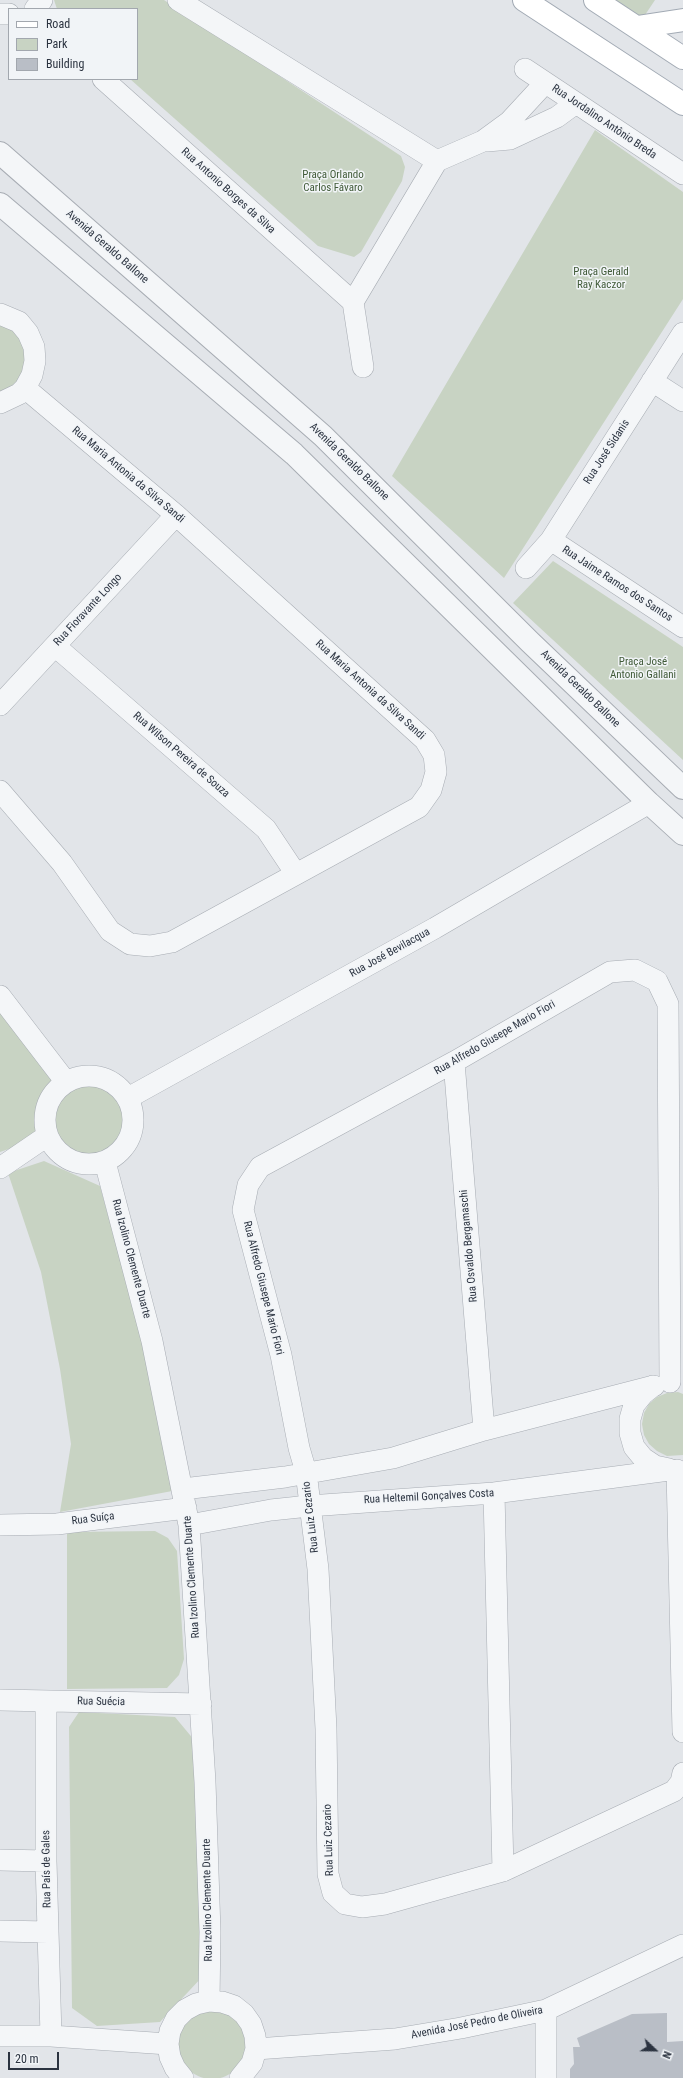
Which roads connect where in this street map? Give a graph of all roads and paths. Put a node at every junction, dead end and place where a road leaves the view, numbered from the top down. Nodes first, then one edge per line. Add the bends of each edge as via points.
1 (42, 0) edge
2 (178, 0) edge
3 (524, 0) edge
4 (595, 0) edge
5 (36, 8) edge
6 (683, 20) edge
7 (637, 27) junction
8 (683, 58) edge
9 (525, 69) dead end
10 (104, 80) edge
11 (545, 82) junction
12 (576, 103) junction
13 (683, 104) edge
14 (483, 141) junction
15 (0, 153) edge
16 (437, 161) junction
17 (683, 174) edge
18 (0, 204) edge
19 (353, 302) junction
20 (0, 314) edge
21 (683, 333) edge
22 (363, 367) dead end
23 (652, 381) junction
24 (22, 391) junction
25 (683, 401) edge
26 (0, 404) edge
27 (0, 420) edge
28 (176, 515) junction
29 (551, 540) junction
30 (526, 568) dead end
31 (683, 627) edge
32 (55, 646) junction
33 (0, 705) edge
34 (683, 788) edge
35 (0, 791) edge
36 (649, 803) junction
37 (683, 834) edge
38 (296, 874) junction
39 (0, 996) edge
40 (454, 1062) junction
41 (66, 1082) junction
42 (128, 1098) junction
43 (47, 1136) junction
44 (105, 1162) junction
45 (0, 1168) edge
46 (669, 1383) edge
47 (484, 1430) junction
48 (677, 1469) edge
49 (306, 1472) junction
50 (494, 1494) junction
51 (309, 1506) junction
52 (186, 1507) junction
53 (0, 1525) edge
54 (0, 1700) edge
55 (46, 1703) junction
56 (201, 1704) junction
57 (683, 1732) edge
58 (683, 1774) edge
59 (0, 1860) edge
60 (46, 1861) junction
61 (503, 1872) junction
62 (0, 1931) edge
63 (48, 1932) junction
64 (683, 1945) edge
65 (209, 2001) junction
66 (546, 2010) junction
67 (0, 2036) edge
68 (51, 2036) junction
69 (168, 2044) junction
70 (256, 2049) junction
71 (183, 2078) edge
72 (240, 2078) edge
73 (546, 2078) edge

1 - 5 street
2 - 16 street
3 - 13 main road
4 - 7 main road
6 - 7 main road
7 - 8 main road
9 - 11 street, Rua Jordalino Antônio Breda
10 - 19 street, Rua Antonio Borges da Silva
11 - 12 street, Rua Jordalino Antônio Breda
11 - 14 street via 509,122
12 - 14 street via 557,117 510,139
12 - 17 street, Rua Jordalino Antônio Breda
14 - 16 street
15 - 34 street, Avenida Geraldo Ballone via 323,436 530,642
16 - 19 street
18 - 36 street via 294,454
19 - 22 street
20 - 24 street via 19,322 28,333 34,347 32,375
21 - 23 street, Rua José Sidanis
23 - 25 street
23 - 29 street, Rua José Sidanis
24 - 26 street
24 - 27 street
24 - 28 street, Rua Maria Antonia da Silva Sandi
28 - 32 street, Rua Fioravante Longo
28 - 38 street, Rua Maria Antonia da Silva Sandi via 425,740 434,755 436,772 431,790 419,807
29 - 30 street, Rua José Sidanis
29 - 31 street, Rua Jaime Ramos dos Santos
32 - 33 street, Rua Fioravante Longo
32 - 38 street, Rua Wilson Pereira de Souza via 266,829
35 - 38 street, Rua Maria Antonia da Silva Sandi via 62,863 110,931 130,944 150,946 172,942
36 - 37 street
36 - 42 street, Rua José Bevilacqua via 435,928
39 - 41 street
40 - 46 street, Rua Alfredo Giusepe Mario Fiori via 610,972 635,970 657,981 668,1004
40 - 47 street, Rua Osvaldo Bergamaschi
40 - 49 street, Rua Alfredo Giusepe Mario Fiori via 260,1167 248,1185 243,1210 281,1355
41 - 42 street via 89,1075 100,1077 111,1081
41 - 43 street via 51,1096 46,1108 44,1122
42 - 44 street via 133,1113 133,1128 118,1154
43 - 44 street via 54,1148 70,1161 91,1165
43 - 45 street
44 - 52 street, Rua Izolino Clemente Duarte via 152,1341
46 - 47 street
46 - 48 street via 643,1394 634,1406 630,1419 630,1433 634,1447 643,1458 655,1466
47 - 49 street via 393,1458
48 - 50 street, Rua Heltemil Gonçalves Costa
48 - 57 street
49 - 51 street, Rua Luiz Cezario
49 - 52 street via 266,1479
50 - 51 street, Rua Heltemil Gonçalves Costa
50 - 61 street
51 - 52 street, Rua Heltemil Gonçalves Costa via 271,1510
51 - 61 street, Rua Luiz Cezario via 318,1569 326,1729 328,1874 333,1893 345,1904 362,1907 385,1904
52 - 53 street, Rua Suíça via 57,1524
52 - 56 street, Rua Izolino Clemente Duarte
54 - 55 street, Rua Suécia
55 - 56 street, Rua Suécia
55 - 60 street, Rua País de Gales
56 - 65 street, Rua Izolino Clemente Duarte via 210,1932
58 - 61 street, Rua Luiz Cezario via 674,1791
59 - 60 street
60 - 63 street, Rua País de Gales
62 - 63 street
63 - 68 street, Rua País de Gales
64 - 66 street, Avenida José Pedro de Oliveira
65 - 69 street via 191,2007 176,2019 170,2031
65 - 70 street via 228,2004 244,2014 253,2030
66 - 70 street, Avenida José Pedro de Oliveira via 395,2039
66 - 73 street
67 - 68 street
68 - 69 street
69 - 71 street via 170,2057
70 - 72 street via 252,2063

